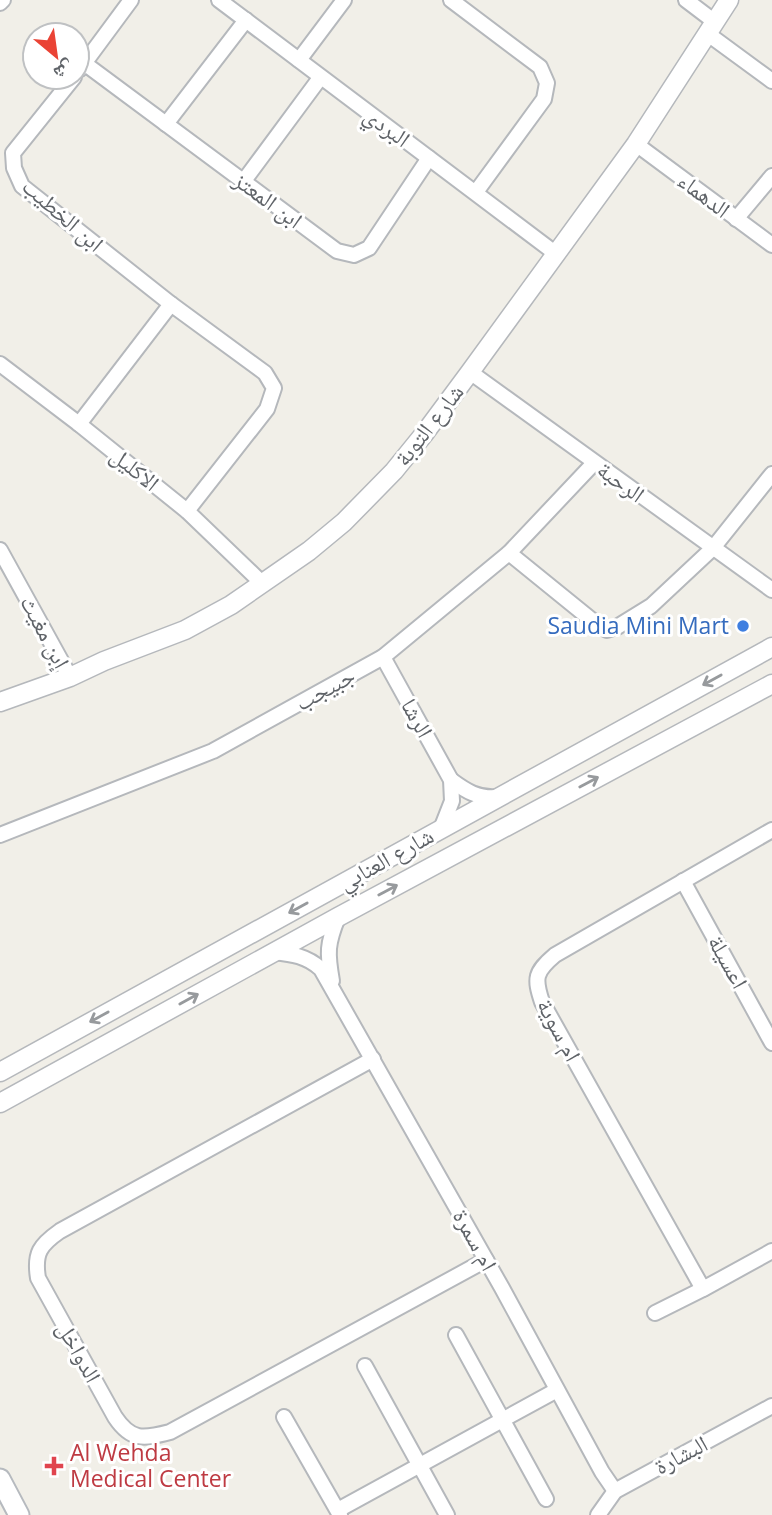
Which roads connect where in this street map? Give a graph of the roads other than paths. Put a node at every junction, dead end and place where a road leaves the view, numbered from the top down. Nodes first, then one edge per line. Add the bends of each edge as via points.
1 (131, 0) edge
2 (219, 0) edge
3 (344, 0) edge
4 (451, 0) edge
5 (686, 0) edge
6 (729, 0) edge
7 (246, 20) junction
8 (711, 28) junction
9 (91, 54) edge
10 (299, 60) junction
11 (91, 75) edge
12 (320, 78) junction
13 (772, 81) edge
14 (63, 91) edge
15 (166, 124) junction
16 (636, 144) junction
17 (429, 158) junction
18 (772, 176) edge
19 (243, 182) junction
20 (475, 192) junction
21 (736, 219) junction
22 (772, 245) edge
23 (555, 253) junction
24 (171, 304) junction
25 (0, 364) edge
26 (470, 372) junction
27 (79, 424) junction
28 (594, 463) junction
29 (772, 474) edge
30 (187, 511) junction
31 (713, 548) junction
32 (0, 550) edge
33 (509, 553) junction
34 (262, 583) junction
35 (772, 590) edge
36 (771, 646) edge
37 (383, 657) junction
38 (70, 677) junction
39 (772, 684) edge
40 (0, 702) edge
41 (451, 780) junction
42 (498, 797) junction
43 (441, 829) junction
44 (772, 830) edge
45 (1, 832) edge
46 (683, 881) junction
47 (338, 917) junction
48 (274, 952) junction
49 (334, 990) junction
50 (772, 1043) edge
51 (373, 1059) junction
52 (8, 1064) edge
53 (0, 1072) edge
54 (0, 1103) edge
55 (772, 1251) edge
56 (486, 1260) junction
57 (703, 1289) junction
58 (655, 1313) dead end
59 (456, 1335) dead end
60 (365, 1366) dead end
61 (556, 1390) junction
62 (772, 1406) edge
63 (284, 1417) dead end
64 (503, 1419) junction
65 (420, 1464) junction
66 (0, 1479) edge
67 (615, 1490) junction
68 (546, 1499) dead end
69 (339, 1512) edge
70 (19, 1515) edge
71 (447, 1515) edge
72 (598, 1515) edge

1 - 9 street
2 - 7 street, البردي
3 - 10 street
4 - 20 street via 540,66 547,83 544,99
5 - 8 street
6 - 8 street, شارع التوبة
7 - 10 street, البردي
7 - 15 street
8 - 13 street
8 - 16 street, شارع التوبة
10 - 12 street, البردي
11 - 15 street, ابن المعتز
12 - 17 street, البردي
12 - 19 street
14 - 24 street, ابن الخطيب via 13,153 22,186
15 - 19 street, ابن المعتز
16 - 21 street, الدهماء
16 - 23 street, شارع التوبة
17 - 19 street, ابن المعتز via 369,248 354,255 337,251
17 - 20 street, البردي
18 - 21 street
20 - 23 street, البردي
21 - 22 street, الدهماء
23 - 26 street, شارع التوبة
24 - 27 street
24 - 30 street, ابن الخطيب via 265,373 274,388 267,409
25 - 27 street, الاكليل
26 - 28 street, الرحبة
26 - 34 street, شارع التوبة via 363,504 309,551
27 - 30 street, الاكليل
28 - 31 street, الرحبة
28 - 33 street, جبيجب
29 - 31 street
30 - 34 street, الاكليل
31 - 33 street via 651,606 607,629
31 - 35 street, الرحبة
32 - 38 street, إبن مغيث
33 - 37 street, جبيجب
34 - 38 street, شارع التوبة via 185,630
36 -> 42 street, شارع العنابي
37 - 41 street, الرشا
37 - 45 street, جبيجب via 213,751
38 - 40 street, شارع التوبة
47 -> 39 street, شارع العنابي
41 - 42 street via 470,793
41 - 43 street via 452,801
42 - 43 street, شارع العنابي
43 -> 52 street, شارع العنابي
44 - 46 street, ام سوية
46 - 50 street, اعسيلة
46 - 57 street, ام سوية via 555,955 537,975 542,1002
47 - 48 street, شارع العنابي
47 - 49 street, ام سمرة via 328,953
48 - 49 street, ام سمرة via 313,961
54 -> 48 street, شارع العنابي
49 - 51 street, ام سمرة
51 - 56 street, ام سمرة
51 - 56 street, الدواخل via 60,1231 39,1250 37,1278 115,1417 138,1438 170,1432
52 - 53 street, شارع العنابي
55 - 57 street
56 - 61 street, ام سمرة
57 - 58 street
59 - 64 street
60 - 65 street
61 - 64 street
61 - 67 street, ام سمرة
62 - 67 street, البشارة
63 - 69 street
64 - 65 street
64 - 68 street
65 - 69 street
65 - 71 street
66 - 70 main road
67 - 72 street, البشارة

